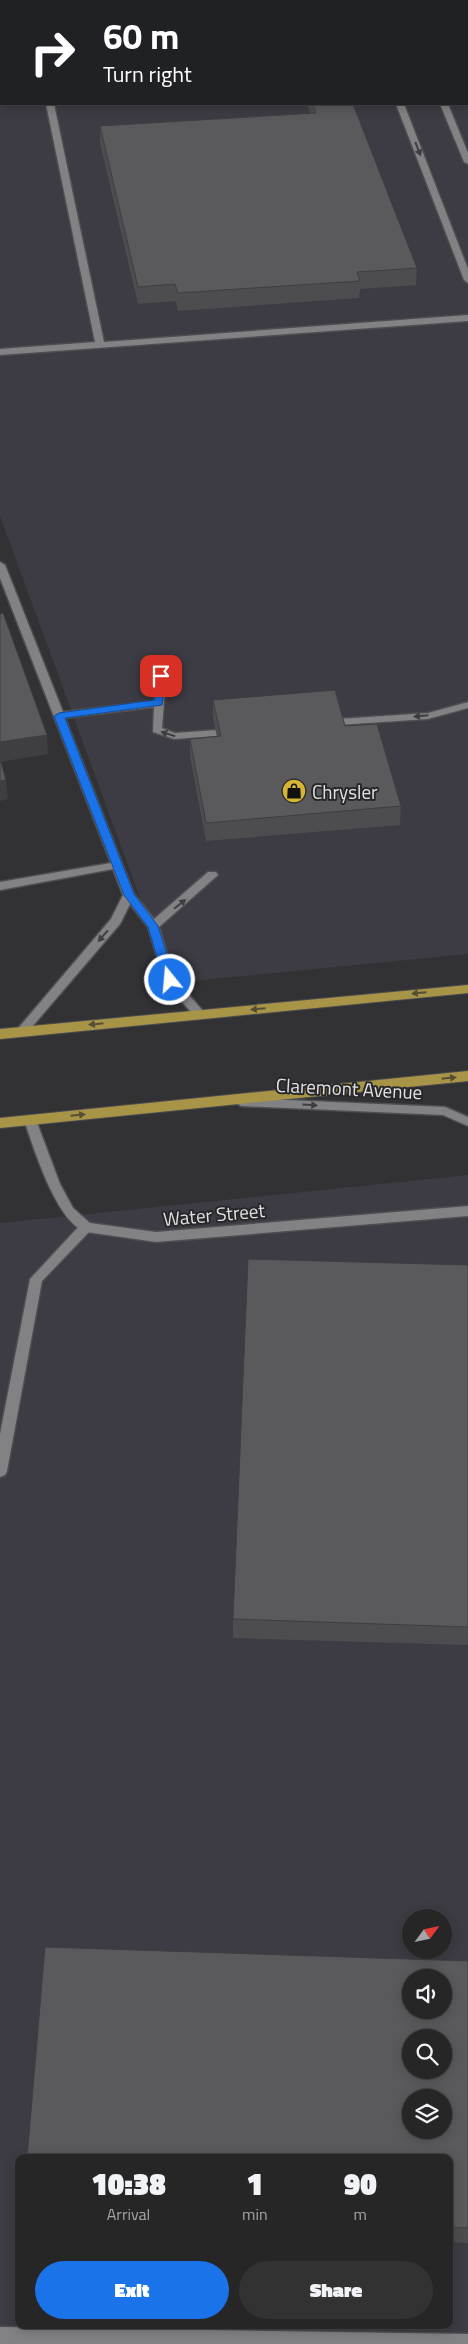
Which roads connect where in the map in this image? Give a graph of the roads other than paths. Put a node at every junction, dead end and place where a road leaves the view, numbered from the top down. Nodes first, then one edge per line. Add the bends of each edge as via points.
1 (50, 105) edge
2 (400, 105) edge
3 (444, 105) edge
4 (468, 162) edge
5 (468, 280) edge
6 (468, 318) edge
7 (100, 345) junction
8 (0, 352) edge
9 (0, 565) edge
10 (161, 676) dead end
11 (159, 703) junction
12 (468, 705) edge
13 (59, 716) junction
14 (338, 722) edge
15 (216, 733) edge
16 (117, 865) junction
17 (212, 875) dead end
18 (0, 886) edge
19 (129, 895) junction
20 (153, 926) junction
21 (468, 989) edge
22 (199, 1014) junction
23 (21, 1032) junction
24 (0, 1034) edge
25 (468, 1076) edge
26 (226, 1101) junction
27 (30, 1120) junction
28 (468, 1122) edge
29 (0, 1123) edge
30 (468, 1211) edge
31 (86, 1227) junction
32 (0, 1471) edge
33 (0, 2336) edge
34 (468, 2343) edge

1 - 7 street
2 -> 5 street
3 - 4 street
6 - 7 street
7 - 8 street
9 - 13 street
10 - 11 street
11 - 13 street
15 -> 11 street via 174,736 157,730
12 -> 14 street via 428,716
13 - 16 street
16 - 18 street
16 - 19 street
20 -> 17 street
19 - 20 street
19 -> 23 street via 116,921
20 - 22 street via 170,980
21 -> 22 highway
22 -> 23 highway
23 - 24 highway
26 -> 25 highway
27 -> 26 highway
26 -> 28 street, Claremont Avenue via 445,1111
27 - 29 highway
27 - 31 street via 54,1184 69,1211
30 - 31 street, Water Street via 156,1238
31 - 32 street via 36,1278
33 - 34 street

